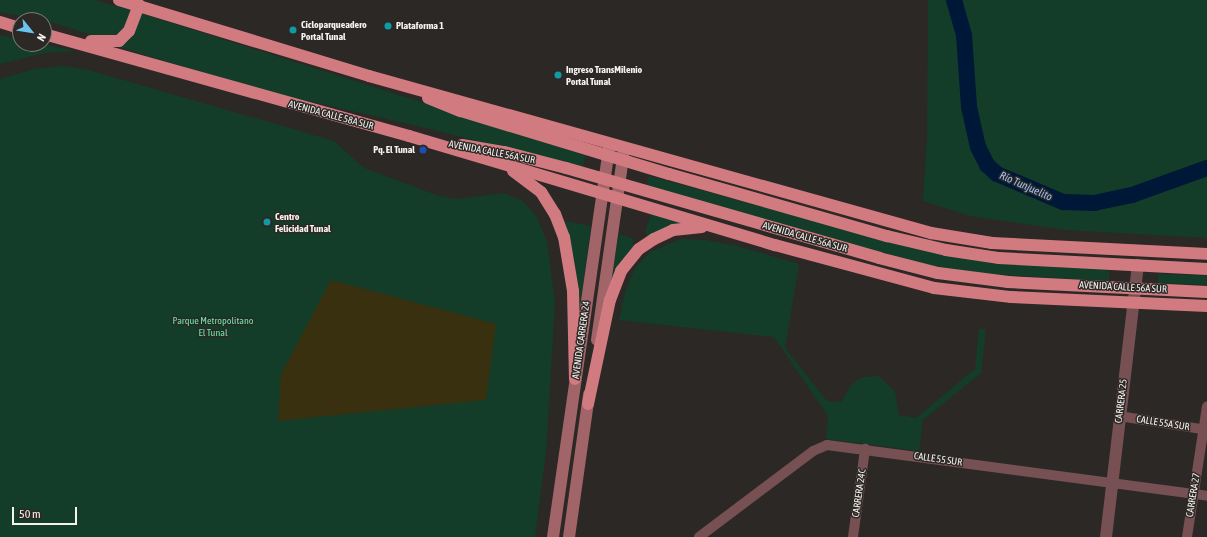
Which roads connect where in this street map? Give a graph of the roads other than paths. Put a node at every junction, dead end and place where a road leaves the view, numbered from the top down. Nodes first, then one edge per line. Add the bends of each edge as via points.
1 (119, 0) edge
2 (134, 3) edge
3 (52, 36) edge
4 (58, 38) junction
5 (369, 76) junction
6 (410, 136) junction
7 (610, 143) junction
8 (625, 148) junction
9 (608, 156) junction
10 (623, 160) junction
11 (501, 164) junction
12 (604, 179) junction
13 (619, 183) junction
14 (602, 194) junction
15 (617, 198) junction
16 (860, 214) junction
17 (820, 217) junction
18 (722, 229) junction
19 (1207, 254) edge
20 (1138, 265) junction
21 (1207, 269) edge
22 (966, 277) junction
23 (1136, 288) junction
24 (1207, 292) edge
25 (1001, 296) junction
26 (1134, 302) junction
27 (1207, 306) edge
28 (575, 379) junction
29 (588, 404) junction
30 (1207, 406) edge
31 (1119, 416) junction
32 (1206, 429) edge
33 (865, 449) junction
34 (1112, 482) junction
35 (1194, 494) junction
36 (1207, 496) edge
37 (554, 537) edge
38 (569, 537) edge
39 (699, 537) edge
40 (853, 537) edge
41 (1106, 537) edge
42 (1187, 537) edge

1 - 2 highway
2 - 4 highway via 129,31 119,41 107,43
2 - 5 highway
3 - 4 highway, AVENIDA CALLE 58A SUR
4 - 6 highway, AVENIDA CALLE 58A SUR
5 - 7 highway
5 - 9 highway via 461,111
6 - 11 highway, AVENIDA CALLE 58A SUR
6 - 12 highway, AVENIDA CALLE 56A SUR via 504,152
7 - 8 highway
7 - 9 main road, AVENIDA CARRERA 24
8 - 10 main road, AVENIDA CARRERA 24
8 - 16 highway
9 - 10 highway
9 - 12 main road, AVENIDA CARRERA 24
10 - 13 main road, AVENIDA CARRERA 24
10 - 17 highway
11 - 14 highway, AVENIDA CALLE 58A SUR
11 - 28 highway via 541,192 560,225 571,264
12 - 13 highway, AVENIDA CALLE 56A SUR
12 - 14 main road, AVENIDA CARRERA 24
13 - 15 main road, AVENIDA CARRERA 24
13 - 22 highway, AVENIDA CALLE 56A SUR via 879,258
14 - 15 highway, AVENIDA CALLE 58A SUR
14 - 28 main road, AVENIDA CARRERA 24
15 - 18 highway, AVENIDA CALLE 56A SUR
15 - 29 main road, AVENIDA CARRERA 24
16 - 17 highway
16 - 19 highway via 967,240
17 - 20 highway via 915,244 965,254
18 - 25 highway, AVENIDA CALLE 56A SUR via 934,288
18 - 29 highway via 703,227 673,230 654,239 629,259 614,286 610,300
20 - 21 highway
20 - 23 street, CARRERA 25
22 - 23 highway, AVENIDA CALLE 56A SUR
22 - 25 highway
23 - 24 highway, AVENIDA CALLE 56A SUR
23 - 26 street, CARRERA 25
25 - 26 highway, AVENIDA CALLE 56A SUR
26 - 27 highway, AVENIDA CALLE 56A SUR
26 - 31 street, CARRERA 25
28 - 37 main road, AVENIDA CARRERA 24
29 - 38 main road, AVENIDA CARRERA 24
30 - 32 street, CARRERA 27
31 - 32 street, CALLE 55A SUR
31 - 34 street, CARRERA 25
32 - 35 street, CARRERA 27
33 - 34 street, CALLE 55 SUR
33 - 39 street, CALLE 55 SUR via 830,445 816,448
33 - 40 street, CARRERA 24C
34 - 35 street, CALLE 55 SUR
34 - 41 street, CARRERA 25
35 - 36 street, CALLE 55 SUR
35 - 42 street, CARRERA 27

